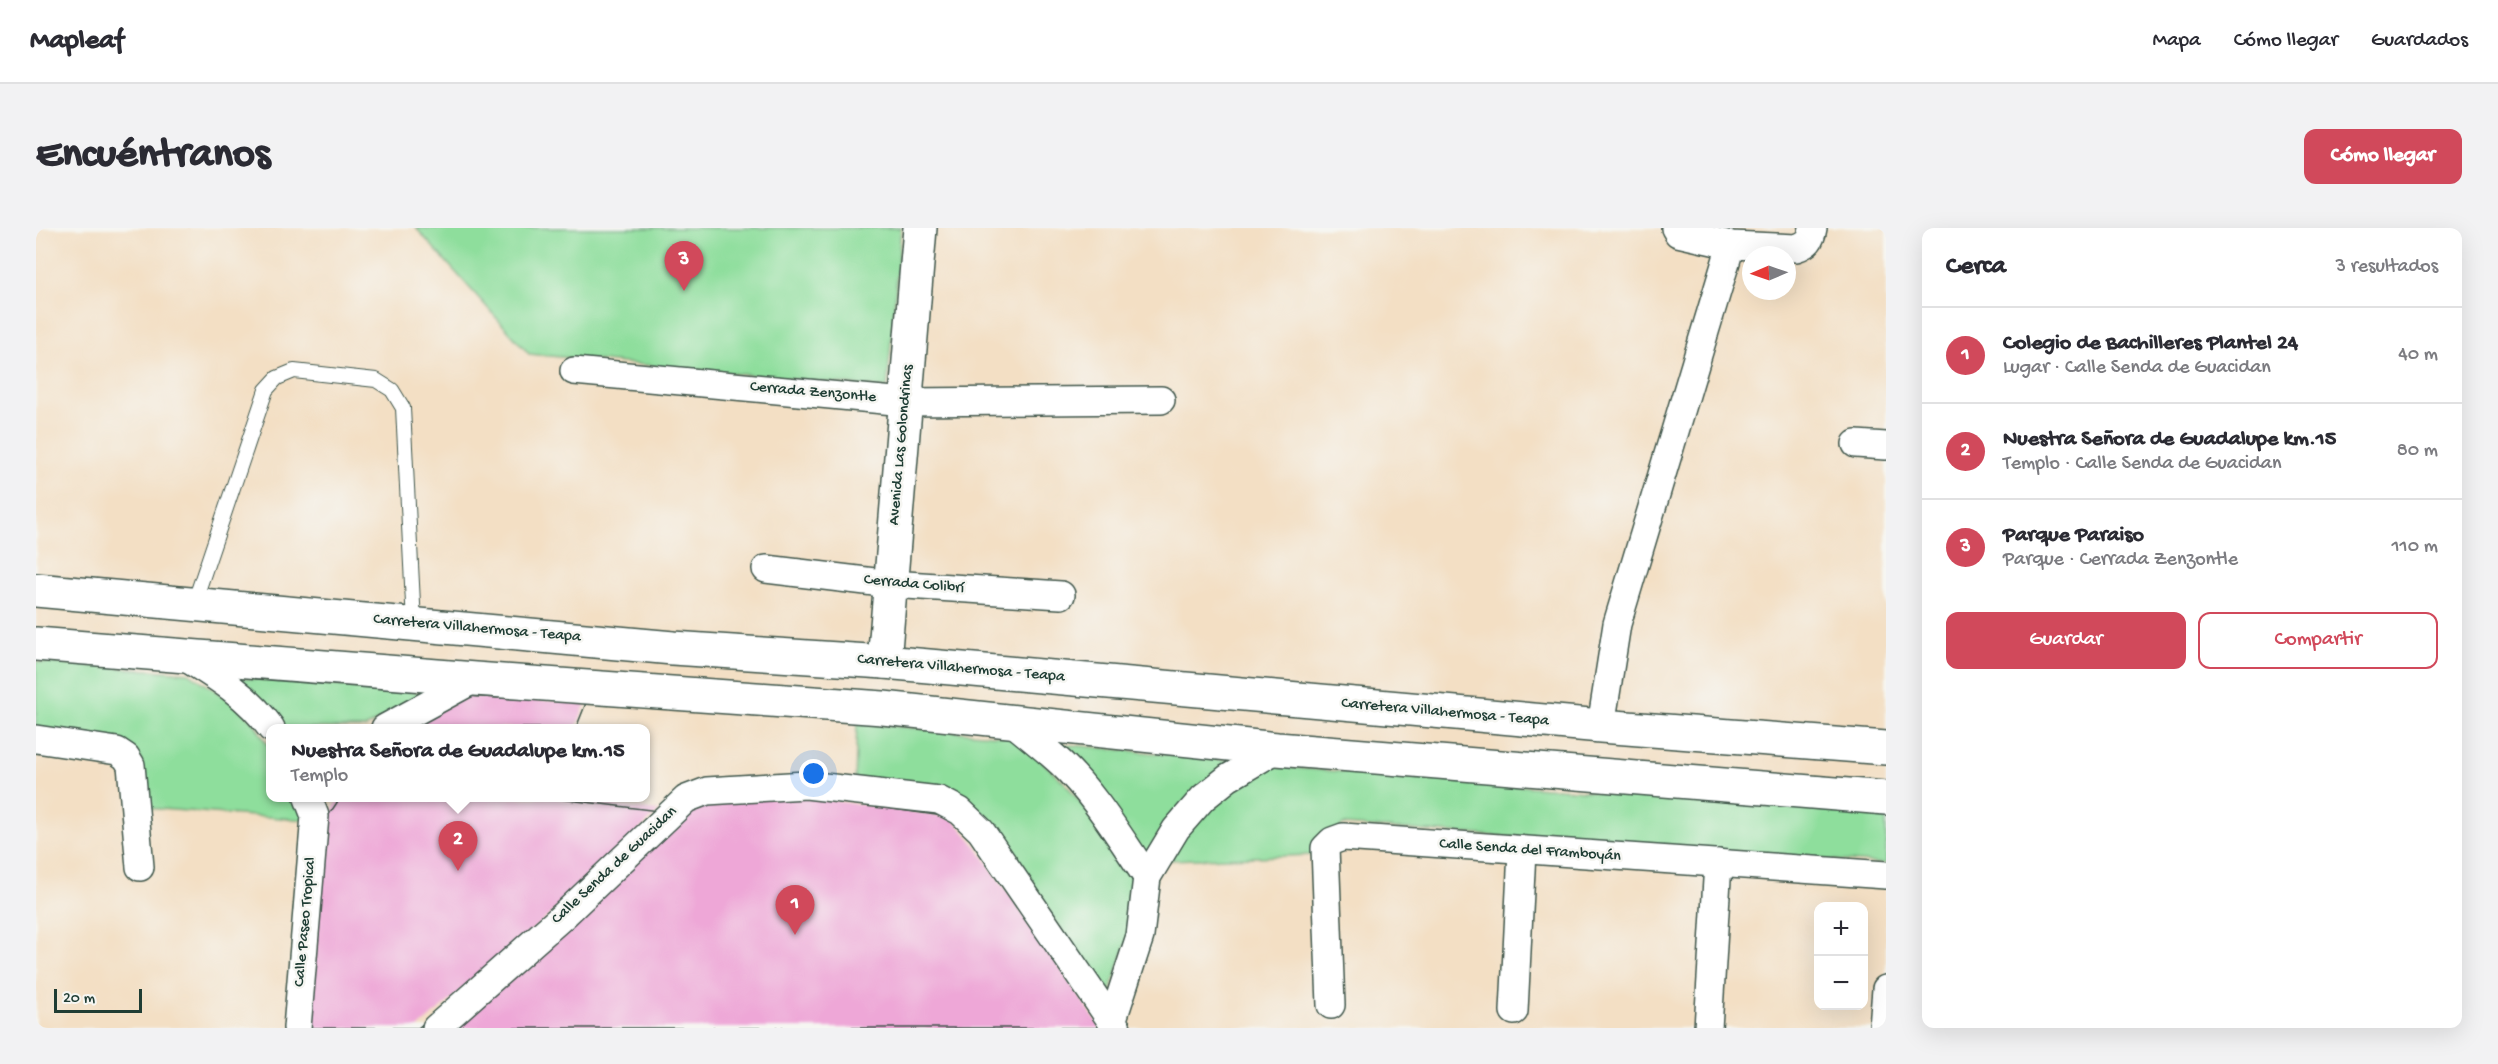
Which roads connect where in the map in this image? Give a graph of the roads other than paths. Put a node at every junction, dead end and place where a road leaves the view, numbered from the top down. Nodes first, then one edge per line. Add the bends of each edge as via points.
1 (920, 228) edge
2 (1675, 228) edge
3 (1813, 228) edge
4 (1731, 245) junction
5 (574, 371) dead end
6 (1161, 400) dead end
7 (905, 402) junction
8 (1856, 444) dead end
9 (1886, 446) edge
10 (766, 569) dead end
11 (891, 584) junction
12 (36, 590) edge
13 (1061, 595) dead end
14 (194, 603) junction
15 (414, 623) junction
16 (36, 644) edge
17 (182, 655) junction
18 (884, 662) junction
19 (475, 679) junction
20 (1011, 722) junction
21 (267, 724) edge
22 (394, 724) edge
23 (1601, 726) junction
24 (36, 740) edge
25 (1886, 748) edge
26 (1276, 749) junction
27 (1886, 798) edge
28 (317, 804) edge
29 (1521, 851) junction
30 (1718, 863) junction
31 (140, 867) dead end
32 (1886, 876) edge
33 (1147, 877) junction
34 (1886, 989) edge
35 (1331, 1005) dead end
36 (1514, 1011) dead end
37 (1114, 1025) edge
38 (297, 1028) edge
39 (436, 1028) edge
40 (1708, 1028) edge
41 (1883, 1028) edge

1 - 7 main road, Avenida Las Golondrinas
2 - 4 street via 1678,233
3 - 4 street via 1806,245 1796,248
4 - 23 street via 1617,624
5 - 7 street, Cerrada Zenzontle
6 - 7 street, Cerrada Zenzontle
7 - 11 main road, Avenida Las Golondrinas
8 - 9 street
10 - 11 street, Cerrada Colibrí
11 - 13 street, Cerrada Colibrí
11 - 18 main road, Avenida Las Golondrinas
12 - 14 main road, Carretera Villahermosa - Teapa
14 - 15 main road, Carretera Villahermosa - Teapa
14 - 15 lane via 266,390 277,378 294,371 376,380 392,390 402,408
15 - 18 main road, Carretera Villahermosa - Teapa via 673,648
16 - 17 main road
17 - 19 main road
17 - 21 street via 239,693
18 - 23 main road, Carretera Villahermosa - Teapa
19 - 20 main road via 883,708
19 - 22 street
20 - 26 main road
20 - 33 street via 1075,778
23 - 25 main road, Carretera Villahermosa - Teapa
24 - 31 street via 117,751 126,757 131,765
26 - 27 main road
26 - 33 street via 1203,798 1176,830
28 - 38 street, Calle Paseo Tropical
29 - 30 street, Calle Senda del Framboyán
29 - 35 street, Calle Senda del Framboyán via 1343,837 1332,841 1325,848
29 - 36 street
30 - 32 street, Calle Senda del Framboyán
30 - 40 street
33 - 37 street via 1140,936
34 - 41 street
37 - 39 street, Calle Senda de Guacidan via 981,831 960,811 939,800 806,784 707,791 686,799 563,916

